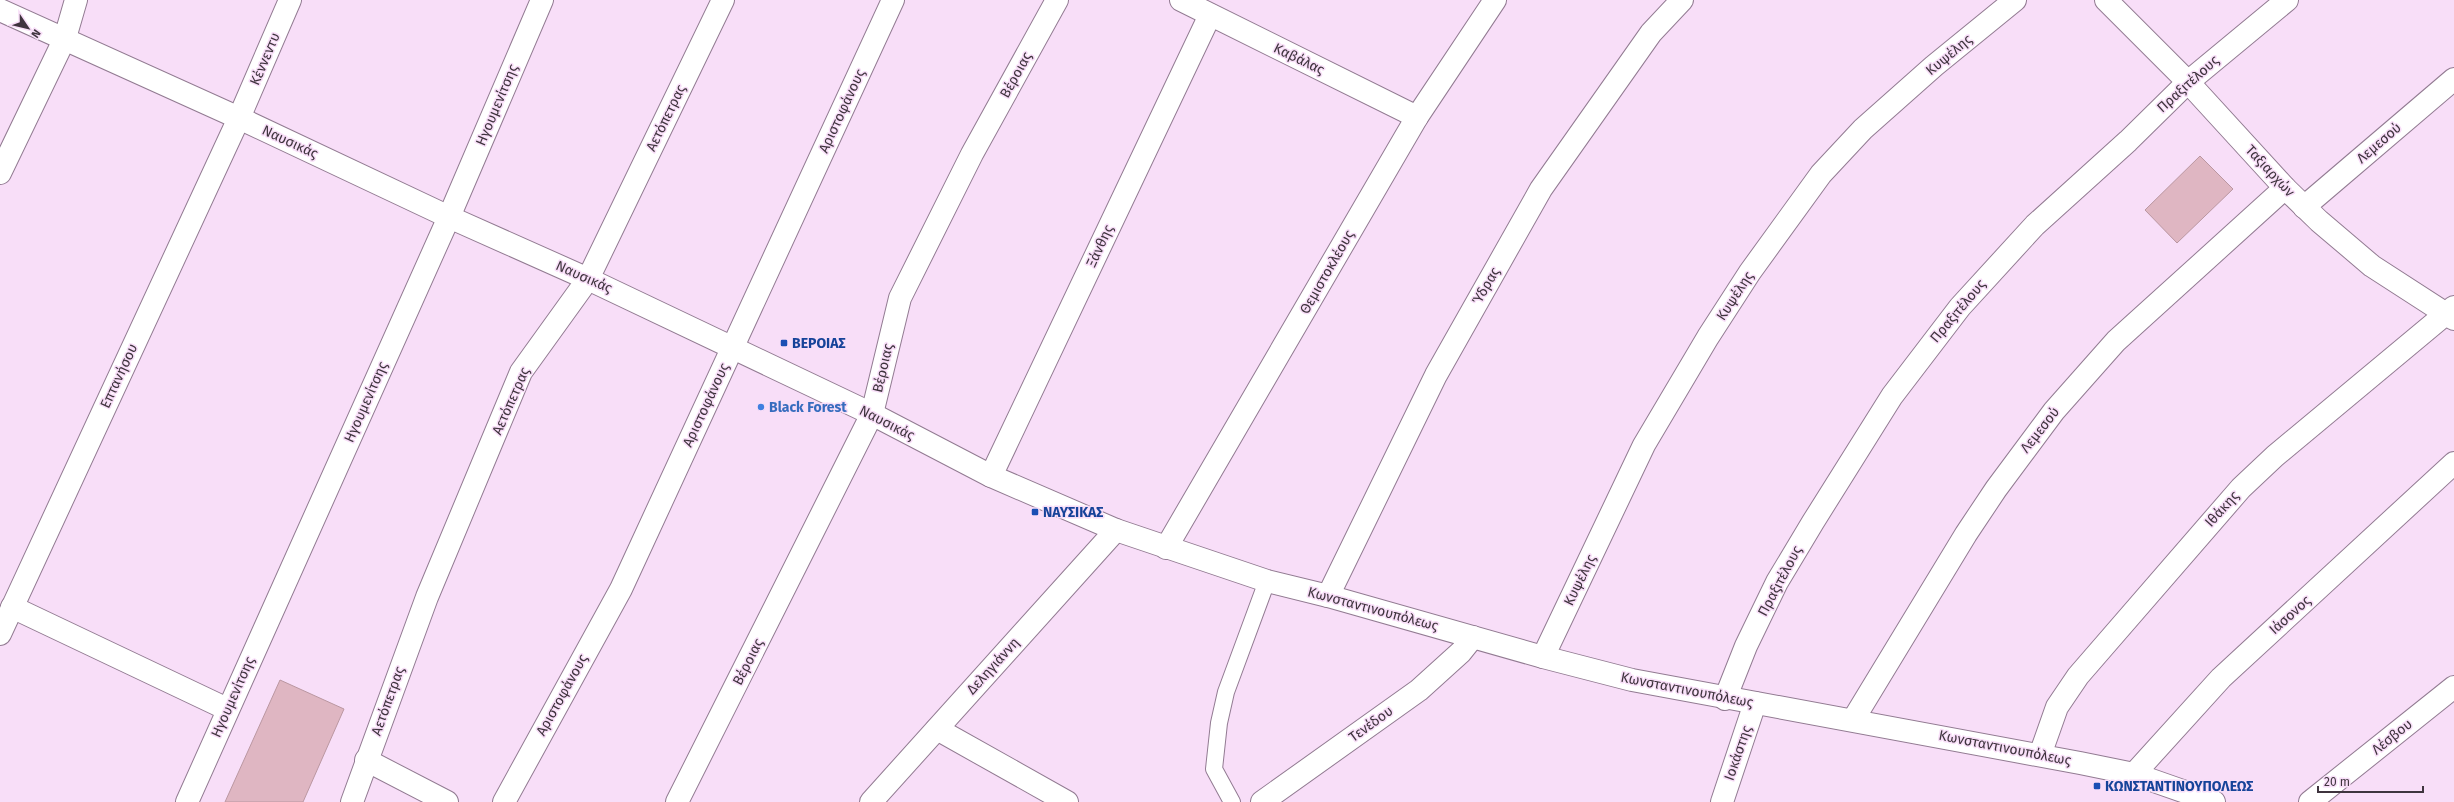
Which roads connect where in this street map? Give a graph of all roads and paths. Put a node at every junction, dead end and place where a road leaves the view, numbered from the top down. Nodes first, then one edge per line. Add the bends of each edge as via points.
1 (76, 0) edge
2 (290, 0) edge
3 (542, 0) edge
4 (723, 0) edge
5 (893, 0) edge
6 (1057, 0) edge
7 (1181, 0) edge
8 (1495, 0) edge
9 (1682, 0) edge
10 (2015, 0) edge
11 (2106, 0) edge
12 (2287, 0) edge
13 (0, 10) edge
14 (1210, 15) junction
15 (65, 38) junction
16 (2454, 79) edge
17 (2188, 82) junction
18 (1416, 117) junction
19 (239, 118) junction
20 (0, 173) edge
21 (2285, 188) junction
22 (2304, 207) junction
23 (449, 217) junction
24 (588, 279) junction
25 (2451, 314) edge
26 (732, 347) junction
27 (872, 414) junction
28 (2454, 463) edge
29 (991, 476) junction
30 (1116, 530) junction
31 (1166, 548) junction
32 (1267, 581) junction
33 (1328, 596) junction
34 (12, 607) junction
35 (0, 634) edge
36 (1473, 637) junction
37 (1543, 657) junction
38 (2454, 687) edge
39 (1725, 699) junction
40 (1755, 703) junction
41 (228, 709) junction
42 (1853, 720) junction
43 (937, 729) junction
44 (2040, 755) junction
45 (366, 760) junction
46 (2134, 774) junction
47 (187, 802) edge
48 (352, 802) edge
49 (446, 802) edge
50 (504, 802) edge
51 (677, 802) edge
52 (870, 802) edge
53 (1067, 802) edge
54 (1232, 802) edge
55 (1262, 802) edge
56 (1722, 802) edge
57 (2214, 802) edge
58 (2310, 802) edge

1 - 15 street
2 - 19 street, Κέννεντυ
3 - 23 street, Ηγουμενίτσης
4 - 24 street, Αετόπετρας
5 - 26 street, Αριστοφάνους
6 - 27 street, Βέροιας via 972,154 900,298
7 - 14 street, Καβάλας
8 - 18 street, Θεμιστοκλέους
9 - 33 street, Ύδρας via 1651,33 1541,189 1436,375
10 - 37 street, Κυψέλης via 1934,66 1863,129 1821,174 1750,272 1644,445
11 - 17 street, Ταξιαρχών
12 - 17 street, Πραξιτέλους
13 - 15 street, Ναυσικάς
14 - 18 street, Καβάλας
14 - 29 street, Ξάνθης
15 - 19 street, Ναυσικάς
15 - 20 street
16 - 22 street, Λεμεσού
17 - 21 street, Ταξιαρχών
17 - 39 street, Πραξιτέλους via 2128,141 2035,225 1965,301 1922,354 1855,454 1777,582 1746,646
18 - 31 street, Θεμιστοκλέους
19 - 23 street, Ναυσικάς
19 - 34 street, Επτανήσου
21 - 22 street, Ταξιαρχών
21 - 42 street, Λεμεσού via 2125,333 2058,406 1970,527
22 - 25 street, Ταξιαρχών via 2372,266
23 - 24 street, Ναυσικάς
23 - 41 street, Ηγουμενίτσης
24 - 26 street, Ναυσικάς
24 - 45 street, Αετόπετρας via 522,372 428,597
25 - 44 street, Ιθάκης via 2274,456 2241,488 2078,676 2057,707
26 - 27 street, Ναυσικάς
26 - 50 street, Αριστοφάνους via 621,589
27 - 29 street, Ναυσικάς
27 - 51 street, Βέροιας
28 - 46 street, Ιάσονος via 2221,678
29 - 30 street, Ναυσικάς
30 - 31 street, Ναυσικάς
30 - 43 street, Δεληγιάννη
31 - 32 street, Κωνσταντινουπόλεως
32 - 33 street, Κωνσταντινουπόλεως
32 - 54 lane via 1226,692 1219,723 1214,769
33 - 36 street, Κωνσταντινουπόλεως
34 - 35 street, Επτανήσου
34 - 41 street
36 - 37 street, Κωνσταντινουπόλεως
36 - 55 street, Τενέδου via 1461,652 1419,690
37 - 39 street, Κωνσταντινουπόλεως via 1632,680
38 - 58 street, Λέσβου
39 - 40 street, Κωνσταντινουπόλεως
40 - 42 street, Κωνσταντινουπόλεως
40 - 56 street, Ιοκάστης
41 - 47 street, Ηγουμενίτσης
42 - 44 street, Κωνσταντινουπόλεως
43 - 52 street, Δεληγιάννη
43 - 53 street
44 - 46 street, Κωνσταντινουπόλεως
45 - 48 street, Αετόπετρας
45 - 49 street
46 - 57 street, Κωνσταντινουπόλεως

